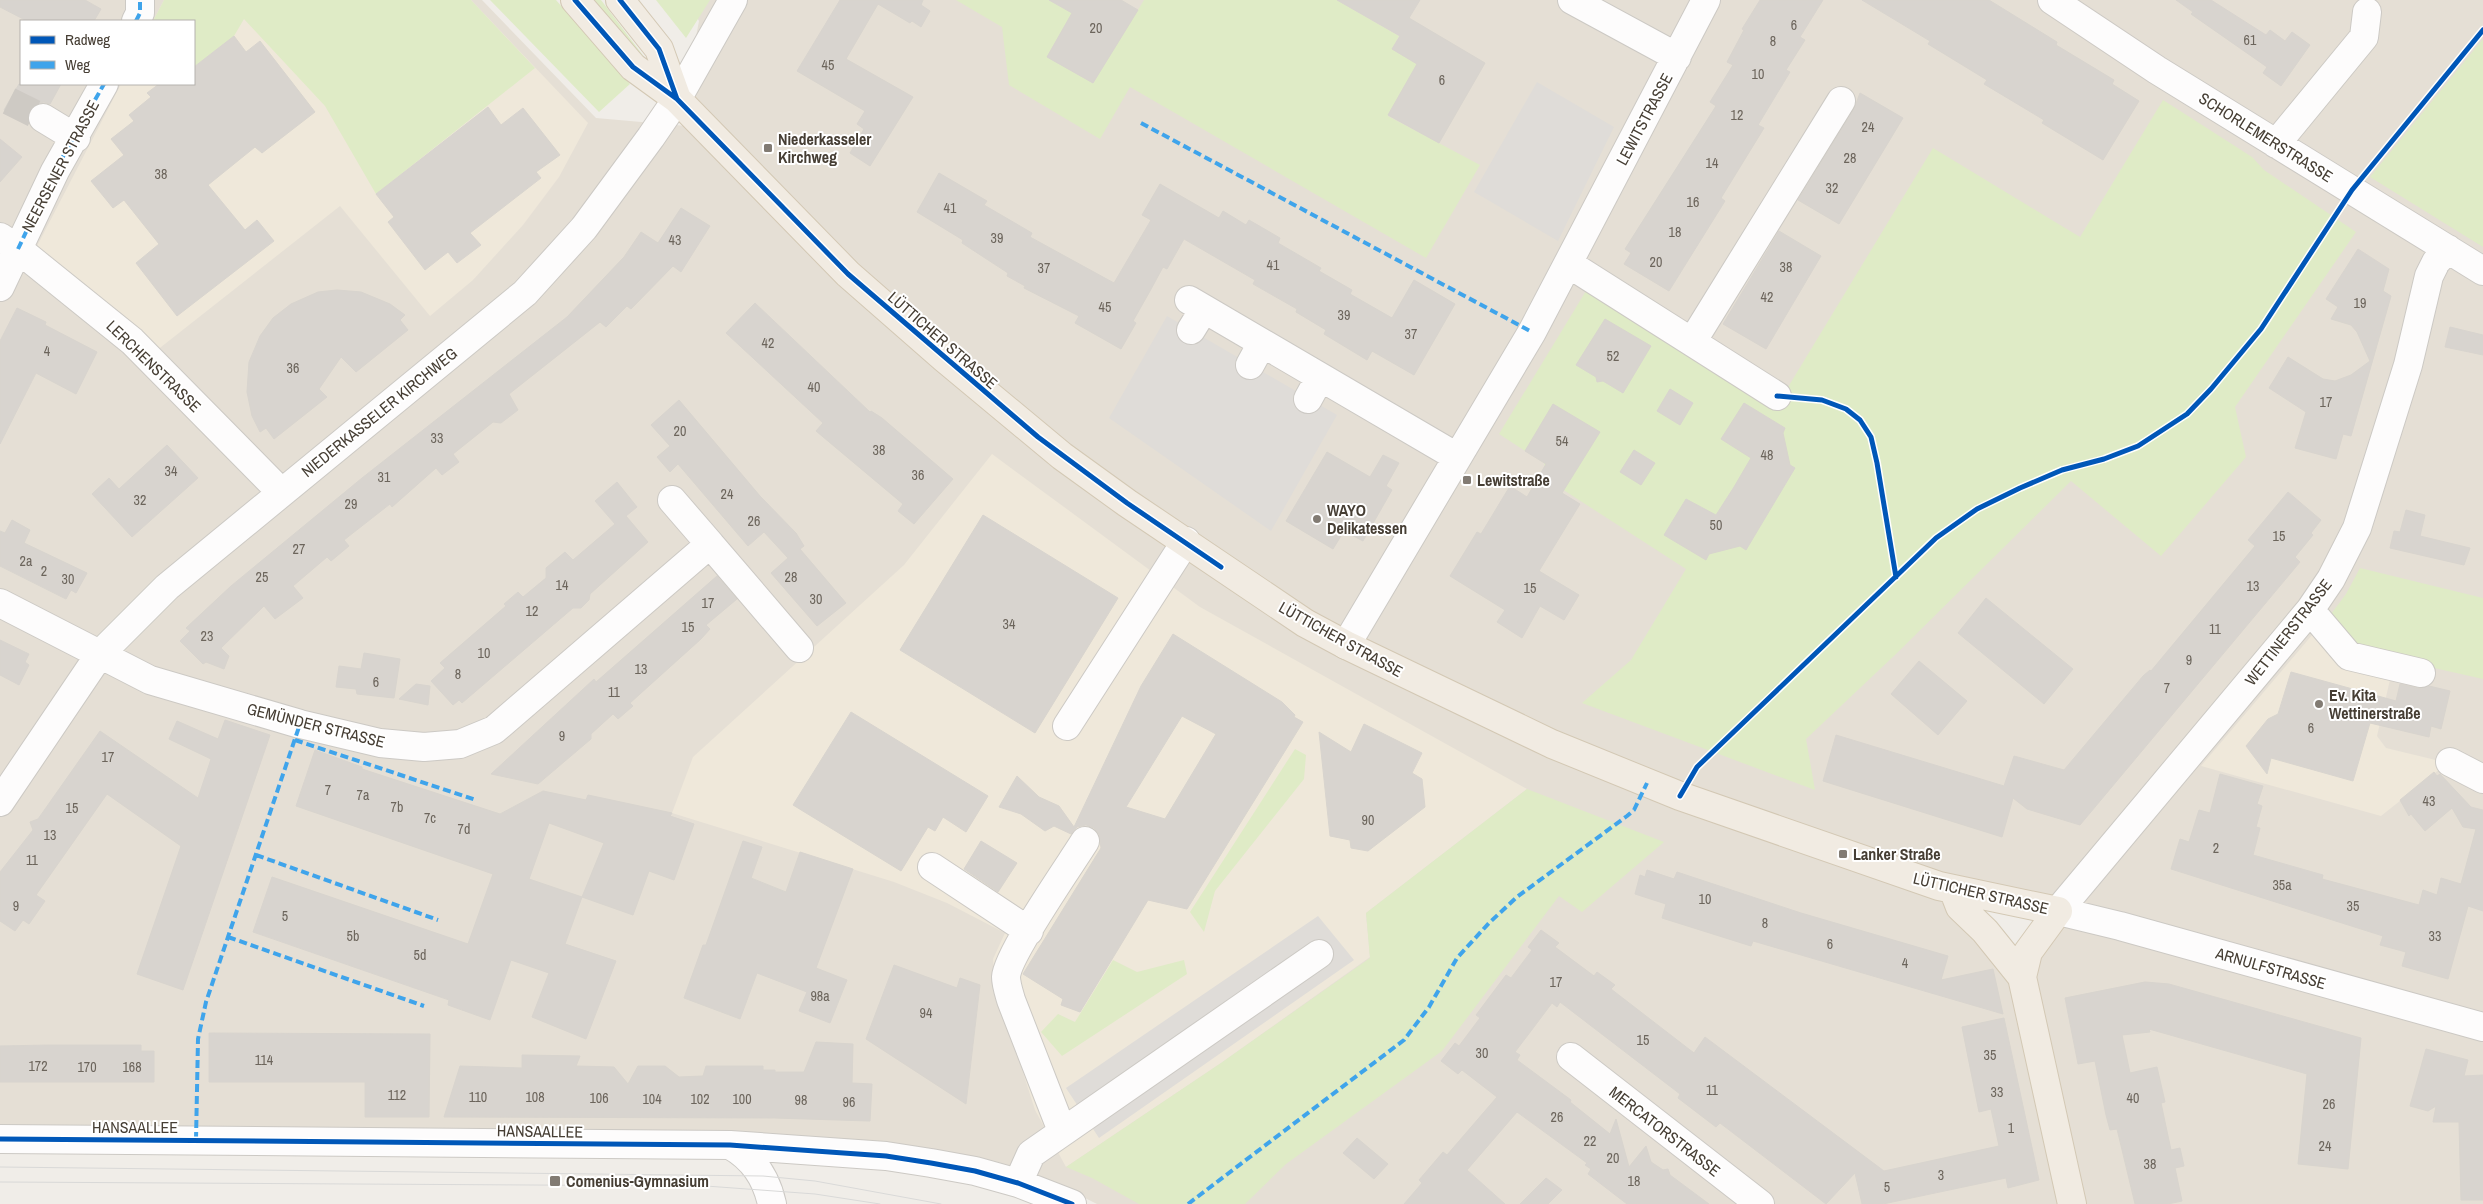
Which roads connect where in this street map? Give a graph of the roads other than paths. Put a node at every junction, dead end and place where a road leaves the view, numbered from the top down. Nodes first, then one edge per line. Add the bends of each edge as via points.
1 (140, 0) edge
2 (575, 0) edge
3 (620, 0) edge
4 (733, 0) edge
5 (1572, 0) edge
6 (1706, 0) edge
7 (2052, 0) edge
8 (2367, 12) dead end
9 (136, 20) edge
10 (1677, 57) junction
11 (103, 85) edge
12 (677, 99) junction
13 (1841, 101) dead end
14 (43, 118) tunnel mouth
15 (76, 138) junction
16 (2276, 144) junction
17 (9, 243) edge
18 (2448, 249) junction
19 (1569, 264) junction
20 (2483, 271) edge
21 (0, 287) edge
22 (1195, 313) dead end
23 (1692, 342) junction
24 (1777, 396) dead end
25 (1457, 457) junction
26 (281, 492) junction
27 (672, 500) dead end
28 (1186, 541) junction
29 (710, 544) junction
30 (0, 603) edge
31 (2310, 610) junction
32 (1346, 645) junction
33 (799, 648) dead end
34 (100, 654) junction
35 (2421, 673) dead end
36 (1067, 726) dead end
37 (2450, 762) dead end
38 (2483, 779) edge
39 (0, 802) edge
40 (1085, 841) dead end
41 (932, 867) dead end
42 (1953, 889) junction
43 (2058, 911) junction
44 (1029, 930) junction
45 (1319, 954) dead end
46 (2022, 977) junction
47 (2483, 1027) edge
48 (1571, 1057) dead end
49 (1062, 1130) junction
50 (0, 1139) edge
51 (730, 1145) junction
52 (1018, 1183) junction
53 (772, 1204) edge
54 (1072, 1204) edge
55 (1760, 1204) edge
56 (2072, 1204) edge

1 - 9 street
2 - 12 main road, LÜTTICHER STRASSE via 633,67
3 - 12 main road, LÜTTICHER STRASSE via 659,49
4 - 12 street, NIEDERKASSELER KIRCHWEG
5 - 10 street
6 - 10 street, LEWITSTRASSE
7 - 16 street, SCHORLEMERSTRASSE
8 - 16 street via 2364,37
10 - 19 street, LEWITSTRASSE via 1610,161 1586,208
11 - 15 street, NEERSENER STRASSE
12 - 26 street, NIEDERKASSELER KIRCHWEG via 584,228 524,293
12 - 28 main road, LÜTTICHER STRASSE via 848,274 944,358 1054,450
13 - 23 street
14 - 15 street
15 - 17 street, NEERSENER STRASSE
16 - 18 street, SCHORLEMERSTRASSE
17 - 21 street
17 - 26 street, LERCHENSTRASSE via 132,341
18 - 20 street, SCHORLEMERSTRASSE
18 - 31 street, WETTINERSTRASSE via 2429,276 2408,365 2357,528 2331,579
19 - 23 street
19 - 25 street, LEWITSTRASSE
22 - 25 street via 1314,388
23 - 24 street
25 - 32 street, LEWITSTRASSE
26 - 34 street, NIEDERKASSELER KIRCHWEG via 167,588
27 - 29 street
28 - 32 main road, LÜTTICHER STRASSE via 1305,623
28 - 36 street
29 - 33 street
29 - 34 street, GEMÜNDER STRASSE via 494,730 452,746 380,743 300,724 150,680
30 - 34 street, GEMÜNDER STRASSE
31 - 35 street via 2349,656
31 - 43 street, WETTINERSTRASSE
32 - 42 main road, LÜTTICHER STRASSE via 1552,744 1625,774 1737,817
34 - 39 street, NIEDERKASSELER KIRCHWEG
37 - 38 street
40 - 44 street
41 - 44 street
42 - 43 main road, LÜTTICHER STRASSE
42 - 46 main road via 1960,907 1985,931
43 - 46 main road via 2028,952
43 - 47 street, ARNULFSTRASSE
44 - 49 street via 1006,977 1011,1000
45 - 49 street
46 - 56 main road
48 - 55 street, MERCATORSTRASSE
49 - 52 street via 1031,1154
50 - 51 street, HANSAALLEE
51 - 52 street, HANSAALLEE via 886,1156 975,1171
51 - 53 street via 756,1165
52 - 54 street, HANSAALLEE

